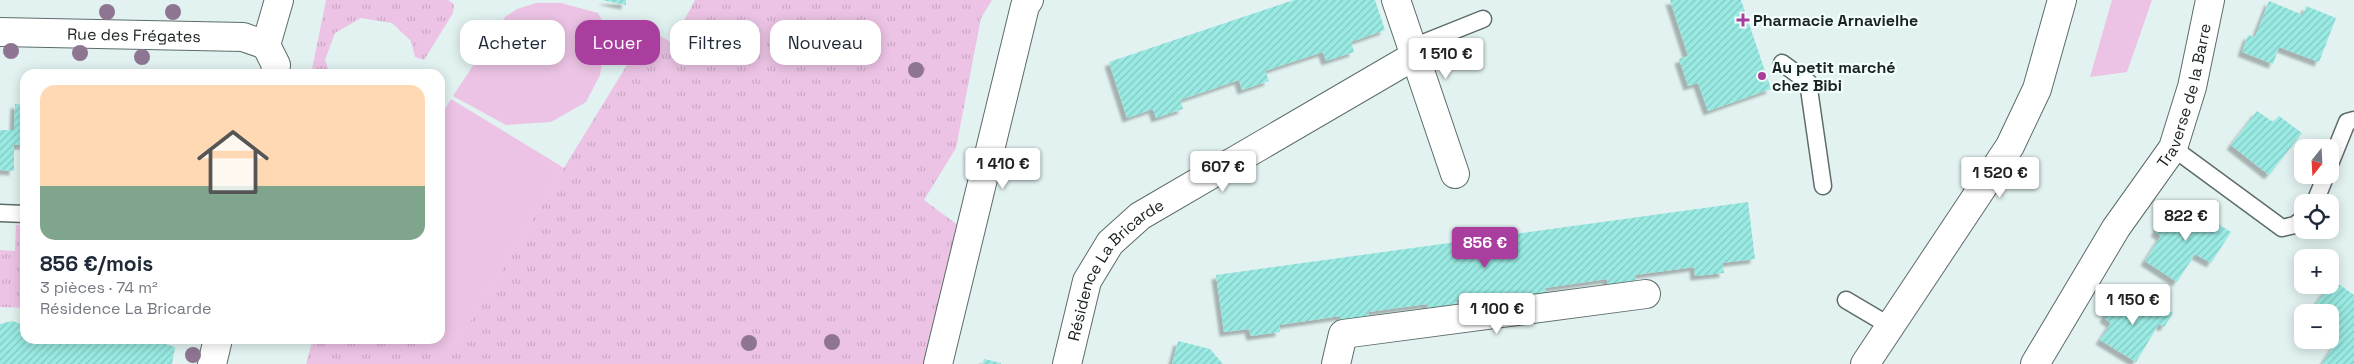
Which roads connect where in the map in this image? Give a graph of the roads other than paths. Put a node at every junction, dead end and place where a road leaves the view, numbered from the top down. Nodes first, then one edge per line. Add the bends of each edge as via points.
1 (279, 0) edge
2 (1029, 0) edge
3 (1396, 0) edge
4 (2062, 0) edge
5 (2210, 0) edge
6 (1483, 19) dead end
7 (0, 32) edge
8 (266, 46) junction
9 (1414, 51) junction
10 (1782, 63) dead end
11 (276, 69) edge
12 (2354, 120) edge
13 (2339, 142) edge
14 (2173, 148) junction
15 (1455, 174) dead end
16 (1823, 186) dead end
17 (0, 213) edge
18 (20, 214) edge
19 (2294, 225) edge
20 (1646, 294) dead end
21 (1846, 300) dead end
22 (1890, 326) junction
23 (217, 344) edge
24 (212, 364) edge
25 (938, 364) edge
26 (1067, 364) edge
27 (1336, 364) edge
28 (1865, 364) edge
29 (2034, 364) edge

1 - 8 street
2 - 25 street
3 - 9 street
4 - 22 street via 2037,89 2010,146
5 - 14 street, Traverse de la Barre via 2192,87
6 - 9 lane
7 - 8 street, Rue des Frégates via 244,37
8 - 11 street
9 - 15 street
9 - 26 street, Résidence La Bricarde via 1140,216 1110,243 1087,281
10 - 16 lane via 1808,82
12 - 13 lane via 2347,122
14 - 19 lane via 2282,228
14 - 29 street, Traverse de la Barre via 2116,228
17 - 18 lane
20 - 27 street via 1343,334
21 - 22 lane
22 - 28 street
23 - 24 street

